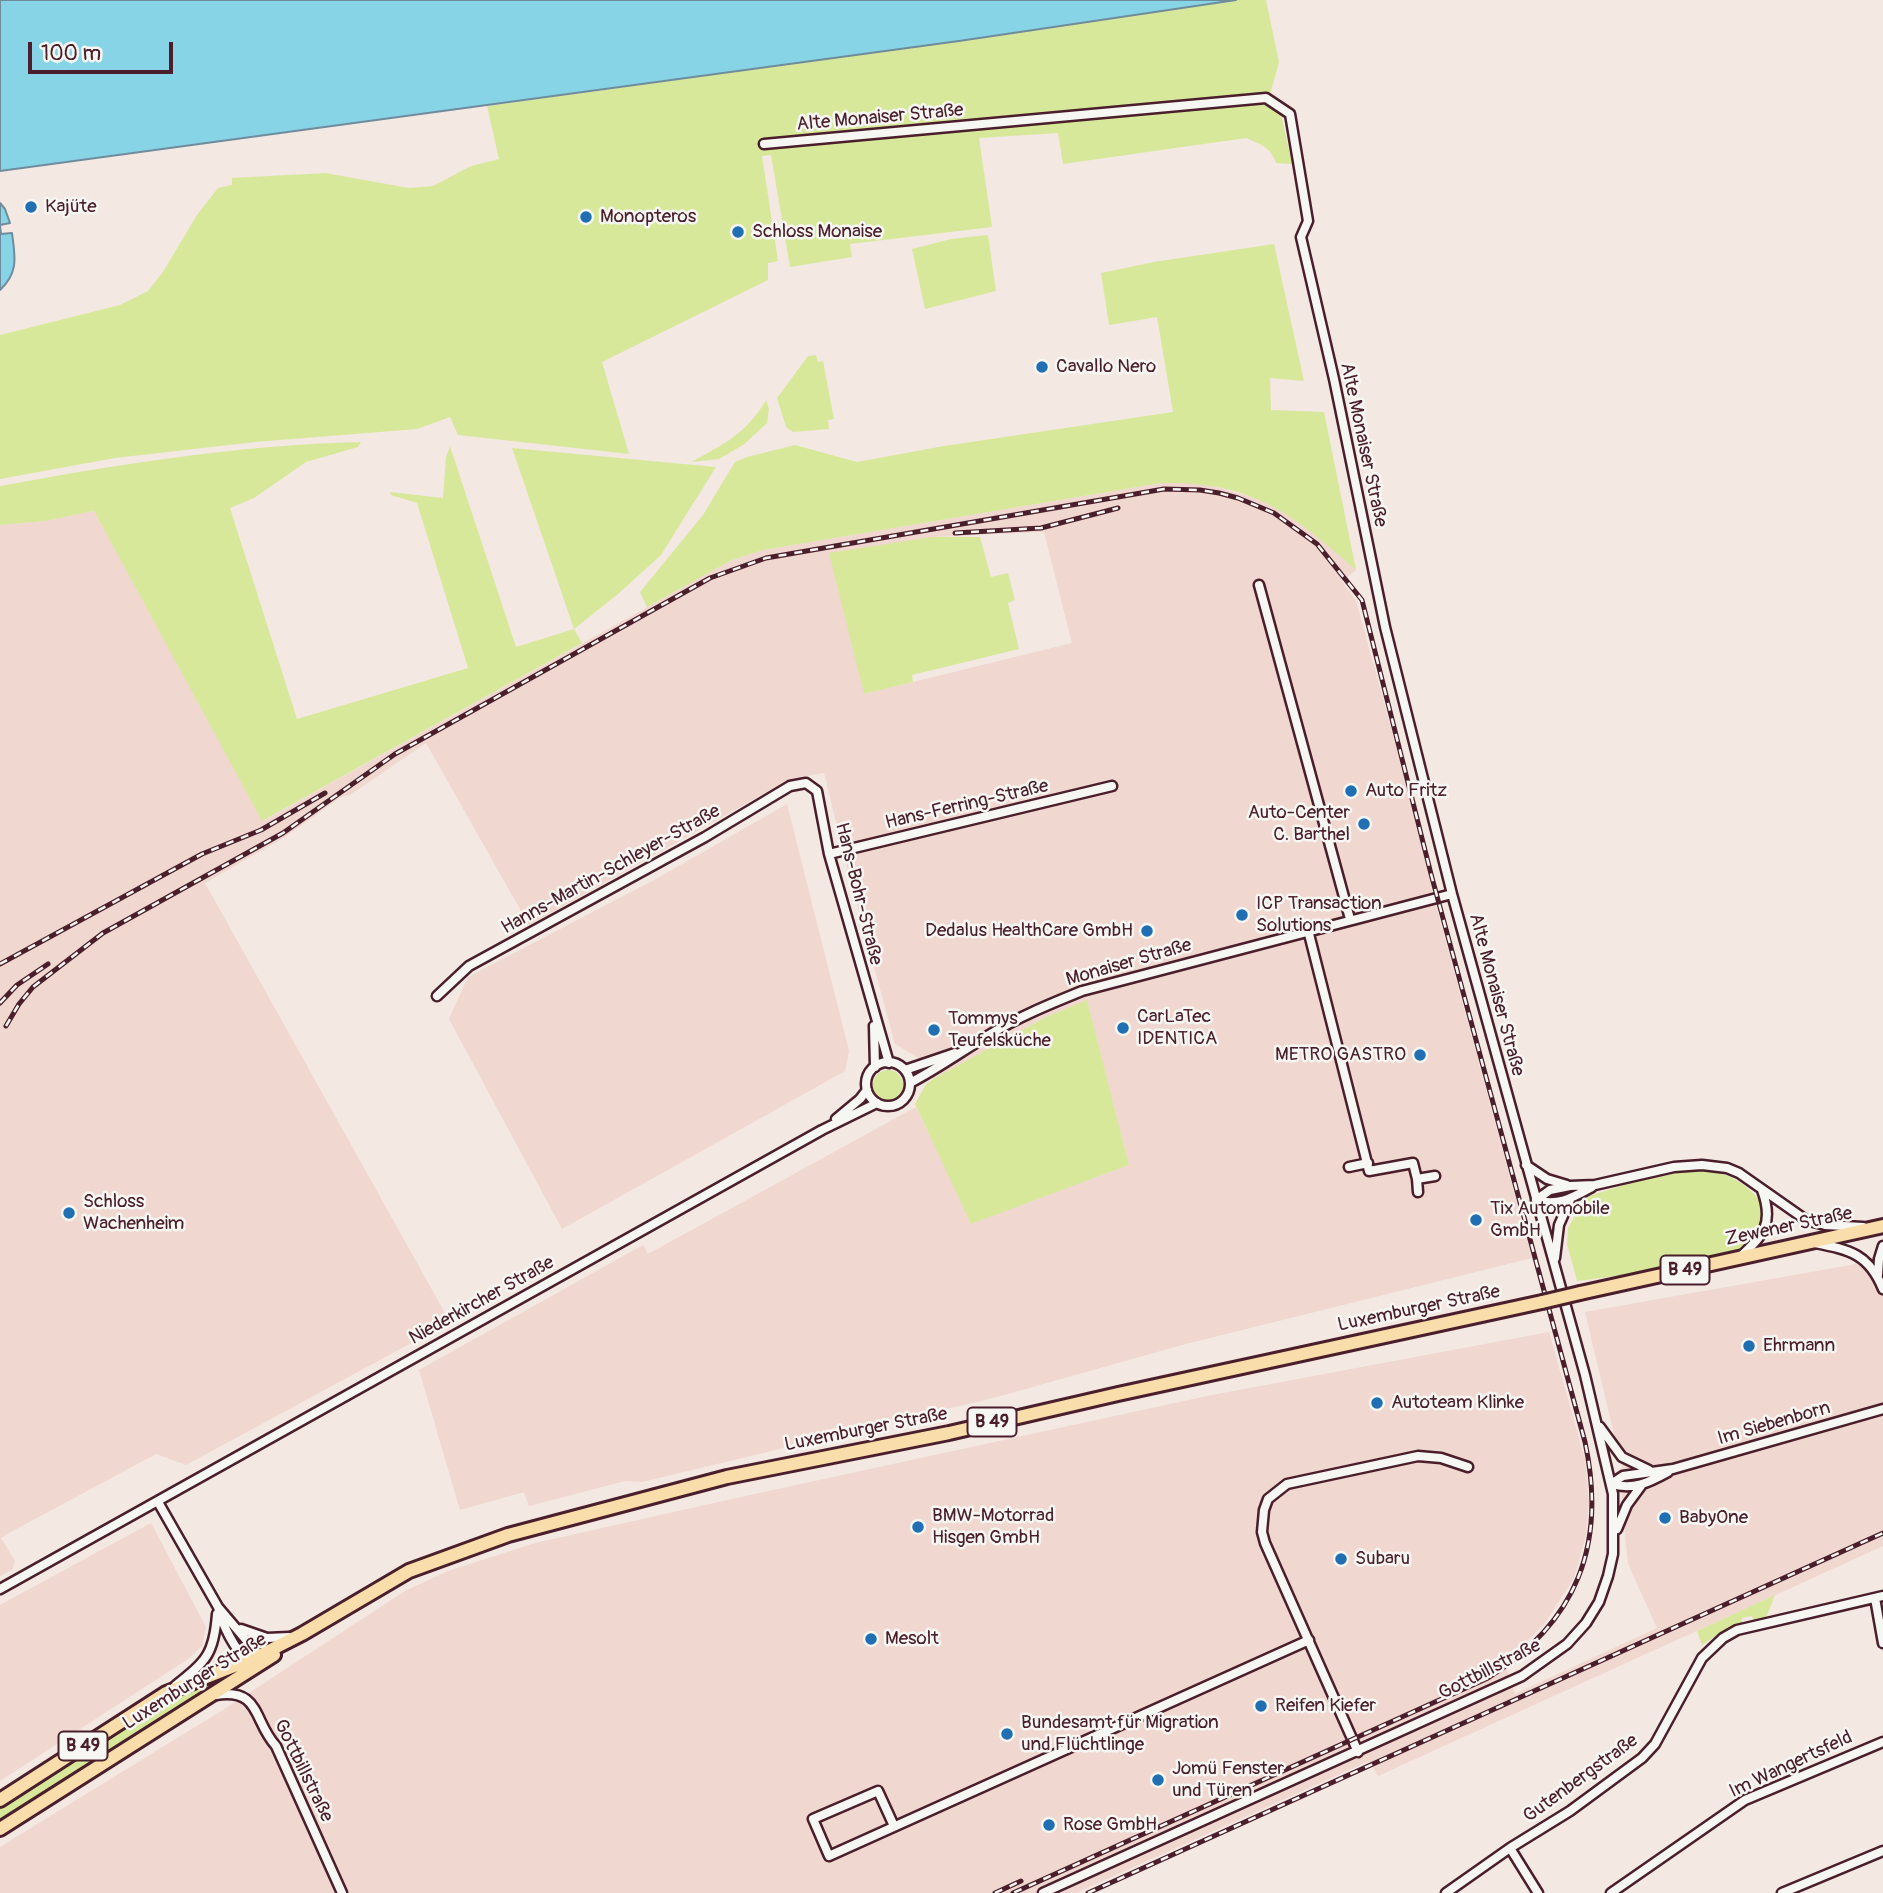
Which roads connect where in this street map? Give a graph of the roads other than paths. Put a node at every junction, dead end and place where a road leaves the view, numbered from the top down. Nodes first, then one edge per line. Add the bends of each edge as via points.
1 (764, 144) dead end
2 (1259, 585) dead end
3 (806, 783) joint
4 (1112, 786) dead end
5 (829, 854) junction
6 (1452, 894) junction
7 (1350, 919) junction
8 (1308, 930) junction
9 (437, 996) dead end
10 (874, 1016) junction
11 (968, 1049) junction
12 (889, 1063) junction
13 (875, 1067) junction
14 (905, 1070) junction
15 (910, 1083) junction
16 (867, 1090) junction
17 (877, 1103) junction
18 (822, 1130) junction
19 (1368, 1163) junction
20 (1526, 1165) junction
21 (1349, 1167) dead end
22 (1435, 1176) dead end
23 (1417, 1179) junction
24 (1595, 1185) junction
25 (1570, 1186) junction
26 (1762, 1190) junction
27 (1418, 1192) dead end
28 (1536, 1200) junction
29 (1570, 1200) junction
30 (1882, 1227) edge
31 (1812, 1242) junction
32 (1883, 1246) edge
33 (1739, 1258) junction
34 (1554, 1265) junction
35 (1878, 1275) junction
36 (1883, 1289) edge
37 (1580, 1293) joint
38 (1562, 1296) joint
39 (1883, 1409) edge
40 (1596, 1421) junction
41 (1468, 1467) dead end
42 (1674, 1469) junction
43 (1651, 1471) junction
44 (1611, 1484) junction
45 (1641, 1486) junction
46 (158, 1502) junction
47 (1615, 1534) junction
48 (0, 1589) edge
49 (1879, 1597) edge
50 (218, 1607) junction
51 (238, 1628) junction
52 (302, 1634) junction
53 (1309, 1640) junction
54 (1883, 1643) edge
55 (253, 1662) junction
56 (166, 1693) junction
57 (211, 1696) junction
58 (1883, 1742) edge
59 (1358, 1752) junction
60 (0, 1800) edge
61 (894, 1826) junction
62 (0, 1829) edge
63 (1510, 1848) junction
64 (1883, 1851) edge
65 (342, 1893) edge
66 (1043, 1893) edge
67 (1446, 1893) edge
68 (1538, 1893) edge
69 (1611, 1893) edge
70 (1783, 1893) edge

1 - 6 street, Alte Monaiser Straße via 1266,98 1290,114 1308,220 1301,237 1385,627
2 - 7 street
3 - 5 street, Hans-Bohr-Straße via 817,791
3 - 9 street, Hanns-Martin-Schleyer-Straße via 790,786 469,966
4 - 5 street, Hans-Ferring-Straße
5 - 10 street, Hans-Bohr-Straße
6 - 7 street, Monaiser Straße
6 - 20 street, Alte Monaiser Straße
7 - 8 street, Monaiser Straße
8 - 11 street, Monaiser Straße via 1083,991 1041,1007
8 - 19 street
10 - 12 street, Hans-Bohr-Straße
10 - 13 street, Hans-Bohr-Straße
11 - 14 street, Monaiser Straße
11 - 15 street, Monaiser Straße
12 - 13 street
12 - 14 street
13 - 16 street via 867,1079
14 - 15 street
15 - 17 street via 901,1102
16 - 17 street
16 - 18 street, Niederkircher Straße
17 - 18 street, Niederkircher Straße
18 - 46 street, Niederkircher Straße
19 - 21 street
19 - 23 street via 1369,1171 1413,1163
20 - 25 street via 1547,1179
20 - 28 street, Alte Monaiser Straße
22 - 23 street
23 - 27 street
24 - 25 street
24 - 26 street via 1702,1165 1739,1173
24 - 29 street
25 - 28 street via 1546,1192
26 - 30 street via 1812,1222
26 - 33 street via 1766,1224 1759,1239
28 - 29 street
28 - 34 street, Alte Monaiser Straße
29 - 34 street via 1559,1225
30 - 31 main road, Zewener Straße / B 49
31 - 33 main road, Zewener Straße / B 49
31 - 35 street via 1850,1251
32 - 35 street
33 - 37 main road, Zewener Straße / B 49
34 - 38 street, Alte Monaiser Straße
35 - 36 street
37 - 52 main road, Luxemburger Straße / B 49, bridge via 949,1433 727,1477 571,1517 409,1571
38 - 40 street, Gottbillstraße
39 - 42 street, Im Siebenborn
40 - 43 street via 1622,1457
40 - 44 street, Gottbillstraße
41 - 53 street via 1441,1458 1418,1457 1287,1484 1268,1499 1262,1532
42 - 43 street, Im Siebenborn
42 - 45 street, Im Siebenborn
43 - 44 street, Im Siebenborn via 1623,1476
44 - 45 street
44 - 47 street, Gottbillstraße
45 - 47 street
46 - 48 street, Niederkircher Straße
46 - 50 street
47 - 59 street, Gottbillstraße via 1603,1591 1567,1644 1521,1676
49 - 54 street
49 - 63 street, Gutenbergstraße via 1737,1630 1723,1638 1702,1658 1661,1734 1642,1758
50 - 51 street
50 - 55 street via 232,1639
50 - 56 street via 208,1657
51 - 52 street via 272,1639
51 - 55 street
52 - 55 main road, Luxemburger Straße / B 49
53 - 59 street
53 - 61 street
55 - 56 main road, Luxemburger Straße / B 49
55 - 57 main road, Luxemburger Straße / B 49
56 - 60 main road, Luxemburger Straße / B 49
57 - 62 main road, Luxemburger Straße / B 49
57 - 65 street, Gottbillstraße via 232,1694 253,1705
58 - 69 street, Im Wangertsfeld via 1745,1800
59 - 66 street, Gottbillstraße
61 - 61 street via 829,1856 813,1819 878,1791
63 - 67 street, Gutenbergstraße
63 - 68 street
64 - 70 street

